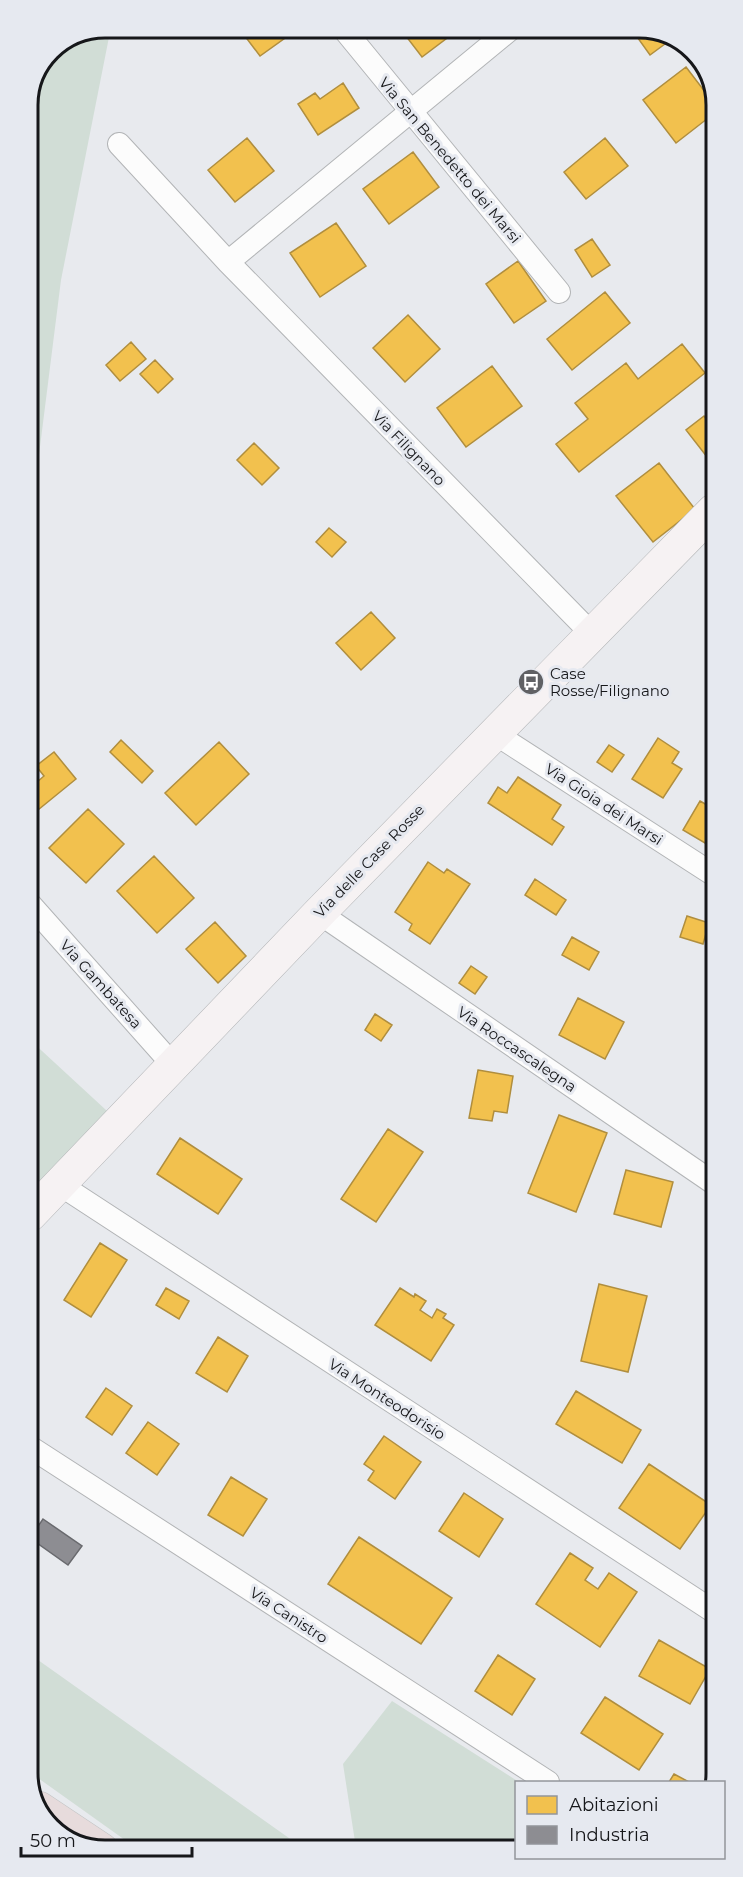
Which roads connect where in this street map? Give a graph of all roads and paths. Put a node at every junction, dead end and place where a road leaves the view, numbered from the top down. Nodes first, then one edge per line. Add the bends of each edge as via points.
1 (351, 38) edge
2 (499, 38) edge
3 (409, 111) junction
4 (119, 144) dead end
5 (228, 262) junction
6 (560, 292) dead end
7 (705, 518) edge
8 (591, 633) junction
9 (494, 733) junction
10 (705, 869) edge
11 (38, 913) edge
12 (319, 913) junction
13 (173, 1065) junction
14 (705, 1177) edge
15 (59, 1184) junction
16 (38, 1206) edge
17 (38, 1453) edge
18 (705, 1606) edge
19 (546, 1781) edge
20 (57, 1820) edge
21 (78, 1834) edge

1 - 3 street, Via San Benedetto dei Marsi
2 - 3 street
3 - 5 street
3 - 6 street, Via San Benedetto dei Marsi
4 - 5 street, Via Filignano
5 - 8 street, Via Filignano
7 - 8 street, Via delle Case Rosse
8 - 9 street, Via delle Case Rosse
9 - 10 street, Via Gioia dei Marsi
9 - 12 street, Via delle Case Rosse
11 - 13 street, Via Gambatesa
12 - 13 street, Via delle Case Rosse
12 - 14 street, Via Roccascalegna
13 - 15 street, Via delle Case Rosse
15 - 16 street, Via delle Case Rosse
15 - 18 street, Via Monteodorisio
17 - 19 street, Via Canistro
20 - 21 highway

